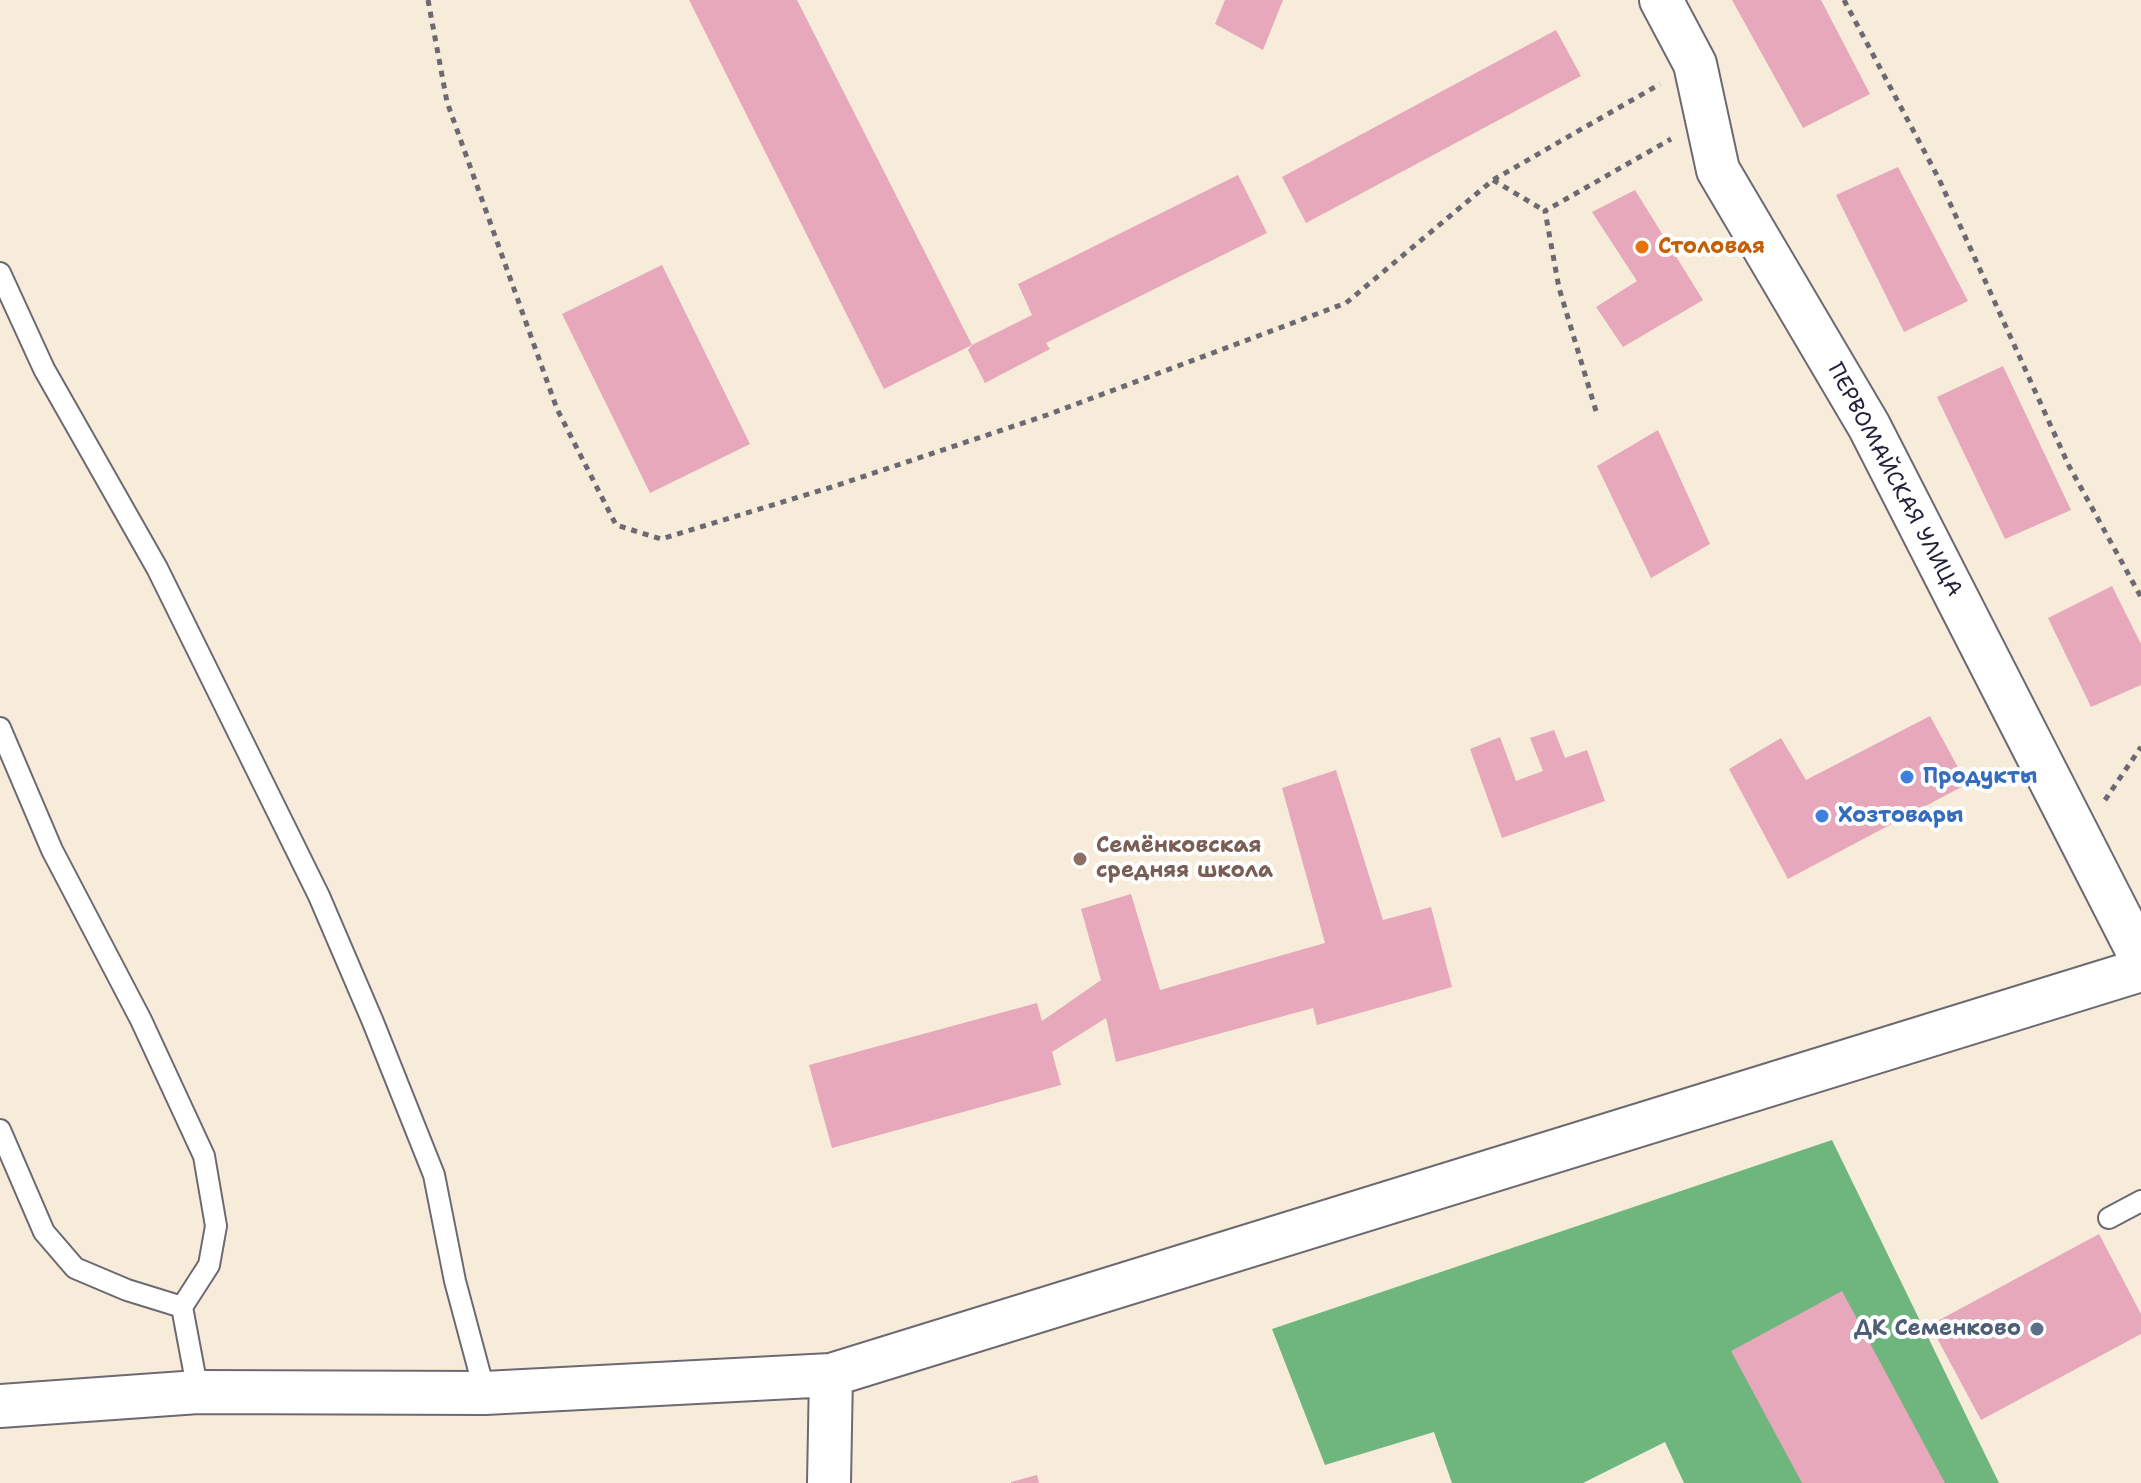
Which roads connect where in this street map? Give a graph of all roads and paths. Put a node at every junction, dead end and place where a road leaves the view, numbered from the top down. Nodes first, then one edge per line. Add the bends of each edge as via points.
1 (428, 0) edge
2 (1661, 0) edge
3 (1844, 0) edge
4 (1695, 64) junction
5 (1707, 119) junction
6 (1493, 180) junction
7 (1545, 211) junction
8 (0, 273) edge
9 (1596, 411) dead end
10 (2141, 597) edge
11 (0, 728) edge
12 (2141, 747) edge
13 (2080, 837) junction
14 (2141, 958) edge
15 (2141, 970) edge
16 (0, 1130) edge
17 (2141, 1201) edge
18 (2109, 1218) dead end
19 (182, 1307) junction
20 (831, 1375) junction
21 (198, 1392) junction
22 (485, 1393) junction
23 (0, 1406) edge
24 (829, 1483) edge

1 - 6 path via 447,102 557,409 616,525 661,539 1047,415 1346,303
2 - 4 street, ПЕРВОМАЙСКАЯ УЛИЦА
3 - 10 path via 1939,179 2069,466
4 - 5 street, ПЕРВОМАЙСКАЯ УЛИЦА
4 - 6 path
5 - 7 path
5 - 13 street, ПЕРВОМАЙСКАЯ УЛИЦА via 1718,170 1869,426
6 - 7 path
7 - 9 path via 1559,288
8 - 22 lane via 44,369 164,582 319,896 434,1175
11 - 19 lane via 52,850 141,1020 204,1156 216,1226 209,1265
12 - 13 path
13 - 14 street, ПЕРВОМАЙСКАЯ УЛИЦА
15 - 20 street
16 - 19 lane via 44,1232 75,1268
17 - 18 lane
19 - 21 lane
20 - 22 street
20 - 24 street
21 - 22 street
21 - 23 street

